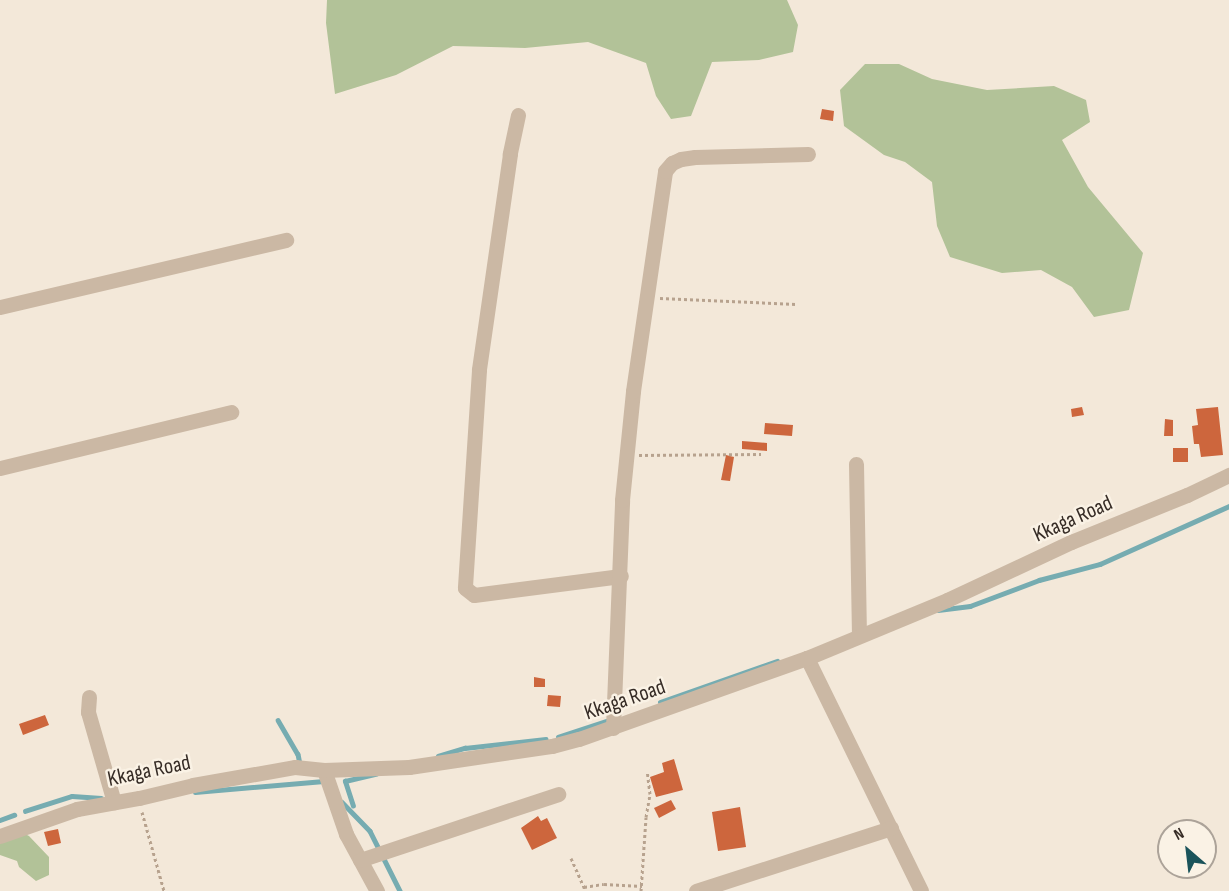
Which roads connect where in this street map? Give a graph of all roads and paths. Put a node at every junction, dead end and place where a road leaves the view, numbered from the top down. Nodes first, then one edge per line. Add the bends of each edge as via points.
1 (518, 115) dead end
2 (808, 154) dead end
3 (286, 240) dead end
4 (646, 297) junction
5 (796, 304) dead end
6 (0, 307) edge
7 (231, 412) dead end
8 (628, 454) junction
9 (761, 454) dead end
10 (856, 464) dead end
11 (0, 468) edge
12 (1229, 475) edge
13 (621, 576) junction
14 (859, 635) junction
15 (807, 658) junction
16 (89, 697) dead end
17 (613, 728) junction
18 (324, 770) junction
19 (647, 771) dead end
20 (558, 794) dead end
21 (139, 798) junction
22 (114, 802) junction
23 (891, 828) junction
24 (0, 836) edge
25 (571, 858) dead end
26 (360, 860) junction
27 (642, 886) junction
28 (585, 889) edge
29 (164, 891) edge
30 (377, 891) edge
31 (641, 891) edge
32 (696, 891) edge
33 (921, 891) edge

1 - 13 street via 479,370 465,588 474,595
2 - 4 street via 695,157 672,163 665,171
3 - 6 street
4 - 5 path
4 - 8 street
7 - 11 street
8 - 9 path
8 - 13 street via 622,500
10 - 14 street
12 - 14 street, Kkaga Road
13 - 17 street
14 - 15 street, Kkaga Road
15 - 17 street, Kkaga Road
15 - 23 street
16 - 22 street via 88,712
17 - 18 street, Kkaga Road via 552,746 410,767
18 - 21 street, Kkaga Road via 295,767
18 - 26 street via 346,834
19 - 27 path via 650,794
20 - 26 street
21 - 22 street, Kkaga Road
21 - 29 path
22 - 24 street, Kkaga Road via 43,819
23 - 32 street
23 - 33 street
25 - 28 path
26 - 30 street
27 - 28 path via 604,884
27 - 31 path

